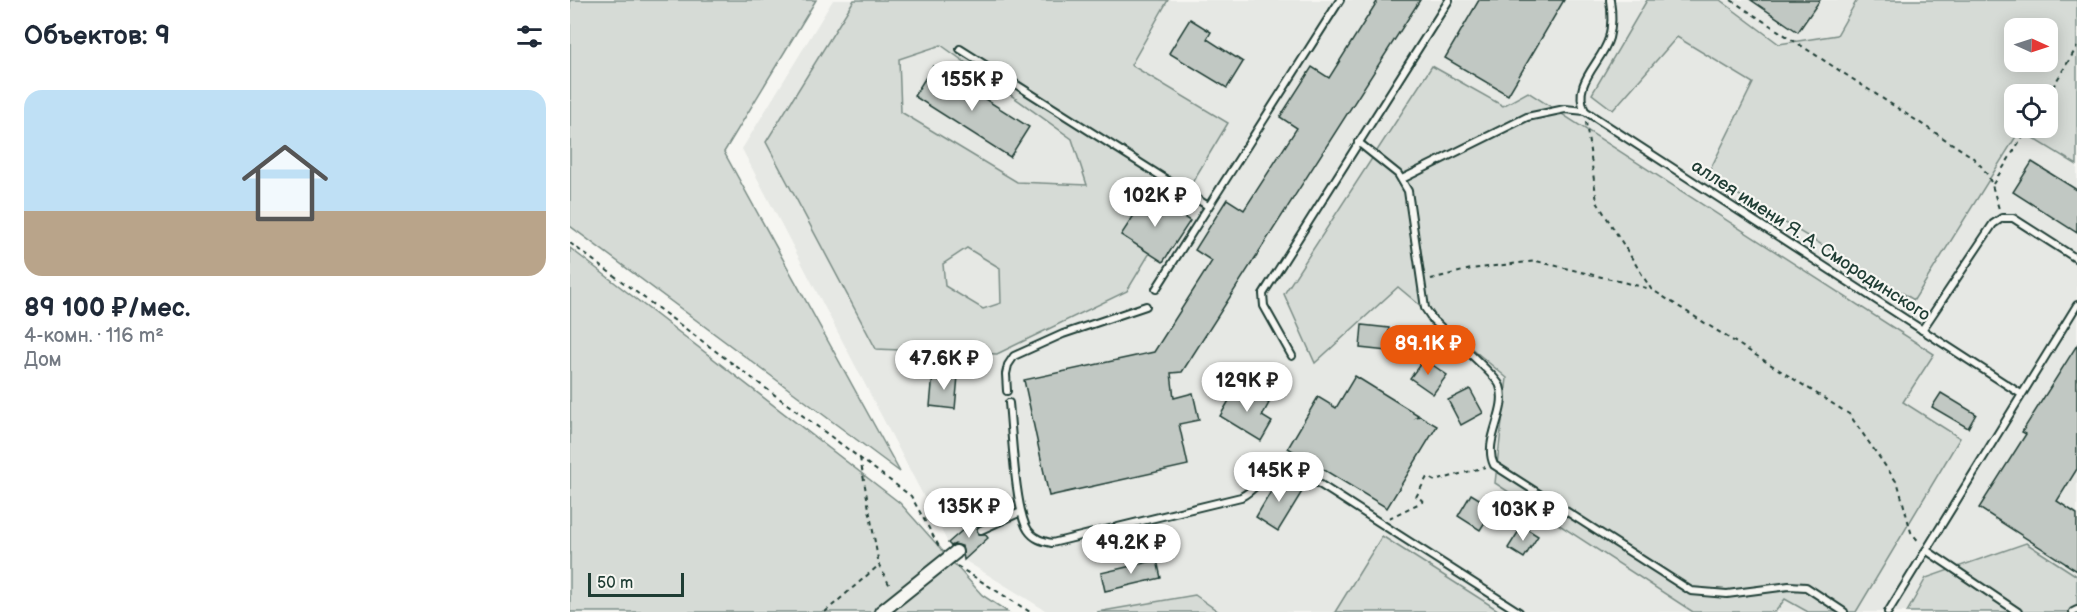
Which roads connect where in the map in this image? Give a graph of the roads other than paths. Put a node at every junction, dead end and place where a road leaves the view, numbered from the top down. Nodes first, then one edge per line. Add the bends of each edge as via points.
1 (1340, 0) edge
2 (1449, 0) edge
3 (1610, 0) edge
4 (960, 49) dead end
5 (1585, 111) junction
6 (1358, 142) junction
7 (1402, 179) junction
8 (1208, 206) junction
9 (2077, 259) edge
10 (1156, 289) dead end
11 (2077, 305) edge
12 (1146, 306) dead end
13 (1922, 330) junction
14 (1292, 356) dead end
15 (1007, 391) dead end
16 (2021, 394) junction
17 (1009, 403) dead end
18 (1021, 512) junction
19 (981, 530) dead end
20 (1926, 550) junction
21 (951, 555) road end
22 (2077, 610) edge
23 (881, 612) edge
24 (1519, 612) edge
25 (1844, 612) edge
26 (1888, 612) edge
27 (2018, 612) edge
28 (2073, 612) edge

1 - 8 lane
2 - 6 lane
3 - 5 lane via 1608,39 1580,90
4 - 8 lane
5 - 7 lane via 1565,109 1527,117
5 - 13 lane, аллея имени Я. А. Смородинского
6 - 7 lane
6 - 14 lane via 1263,294 1264,306
7 - 25 lane via 1411,201 1425,308 1499,383 1502,398 1491,451 1494,465 1691,591 1727,594 1806,587
8 - 10 lane
9 - 13 lane via 2013,218 2002,218 1993,224
11 - 16 lane
12 - 15 lane via 1063,334 1014,356 1006,374
13 - 16 lane, аллея имени Я. А. Смородинского
16 - 20 lane
17 - 18 lane
18 - 19 lane
18 - 24 lane via 1028,530 1037,539 1052,543 1240,497 1276,467 1285,465
20 - 26 lane
20 - 27 lane
21 - 23 street
22 - 28 lane

